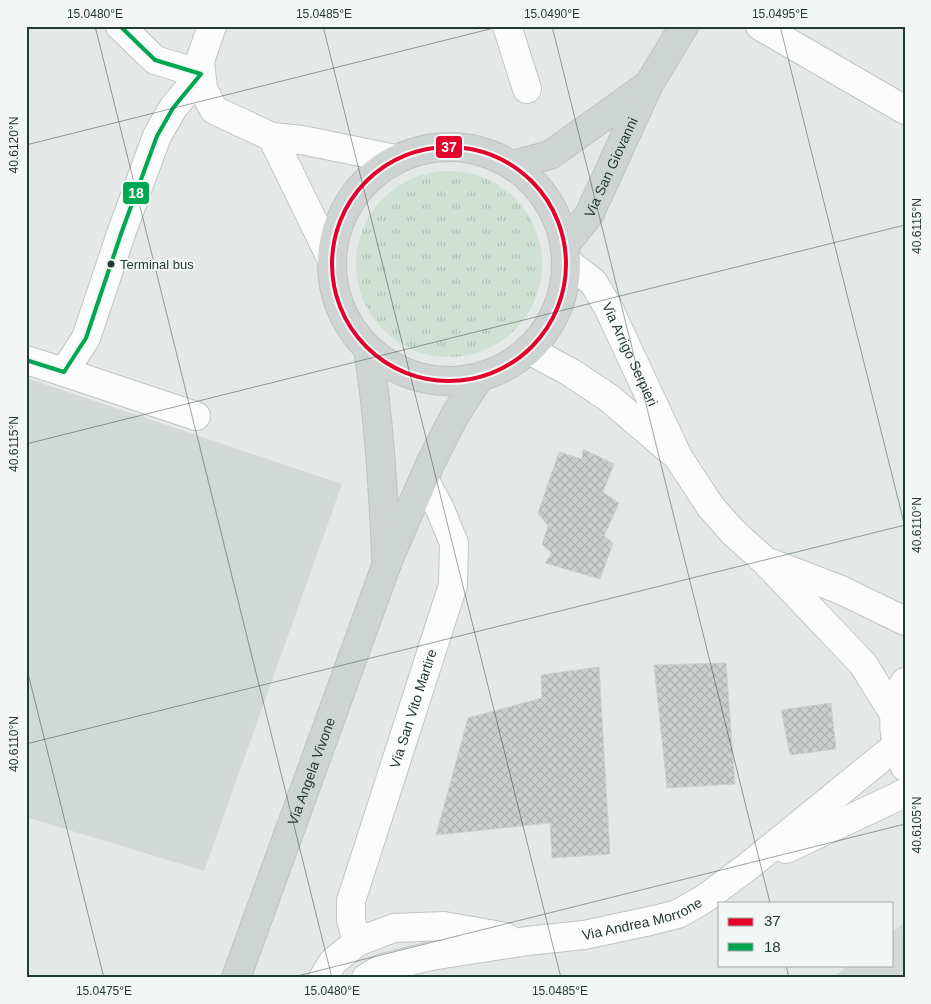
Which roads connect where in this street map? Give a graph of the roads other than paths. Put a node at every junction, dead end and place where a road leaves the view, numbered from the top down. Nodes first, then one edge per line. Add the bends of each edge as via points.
1 (120, 26) edge
2 (212, 26) edge
3 (508, 26) edge
4 (684, 26) edge
5 (760, 26) edge
6 (201, 74) junction
7 (649, 84) junction
8 (527, 90) dead end
9 (905, 110) edge
10 (272, 137) junction
11 (395, 160) junction
12 (513, 165) junction
13 (566, 253) junction
14 (331, 258) junction
15 (368, 350) junction
16 (529, 350) junction
17 (26, 360) edge
18 (64, 372) junction
19 (479, 378) junction
20 (196, 416) dead end
21 (678, 457) junction
22 (424, 479) junction
23 (764, 560) junction
24 (386, 565) junction
25 (905, 621) edge
26 (905, 682) edge
27 (894, 714) junction
28 (900, 756) edge
29 (905, 793) edge
30 (746, 868) junction
31 (527, 941) junction
32 (357, 942) junction
33 (236, 978) edge
34 (323, 978) edge
35 (366, 978) edge

1 - 6 street via 155,60
2 - 6 street via 200,61
3 - 8 street
4 - 7 main road, Via San Giovanni
5 - 9 street
6 - 10 street via 203,89 214,110
6 - 18 street via 173,108 157,136 86,338
7 - 12 main road, Via San Giovanni via 550,155
7 - 13 main road, Via San Giovanni via 589,215
10 - 11 street via 302,140
10 - 14 street
11 - 12 main road via 434,147 475,149
11 - 14 main road via 370,177 350,200 337,227
12 - 13 main road via 538,186 556,214
13 - 16 main road via 563,294 550,324
13 - 21 street, Via Arrigo Serpieri via 593,282 603,299
14 - 15 main road via 332,283 340,308
15 - 19 main road via 392,367 420,378 450,381
15 - 24 main road, Via Angela Vivone via 376,396
16 - 19 main road via 506,367
16 - 21 street, Via Arrigo Serpieri via 609,398
17 - 18 street
18 - 20 street
19 - 22 main road, Via Angela Vivone via 456,415
21 - 23 street, Via Arrigo Serpieri via 710,506
22 - 24 main road, Via Angela Vivone
22 - 32 street, Via San Vito Martire via 454,543 453,585 351,901 351,920
23 - 25 street, Via Arrigo Serpieri via 841,590
23 - 27 street, Via Arrigo Serpieri via 863,664
24 - 33 main road, Via Angela Vivone
26 - 27 street
27 - 28 street
28 - 30 street, Via Andrea Morrone
29 - 30 street, Via Andrea Morrone
30 - 31 street, Via Andrea Morrone via 704,900 678,914 584,935
31 - 32 street via 444,926 394,928
31 - 35 street via 431,956 383,968
32 - 34 street via 333,962

